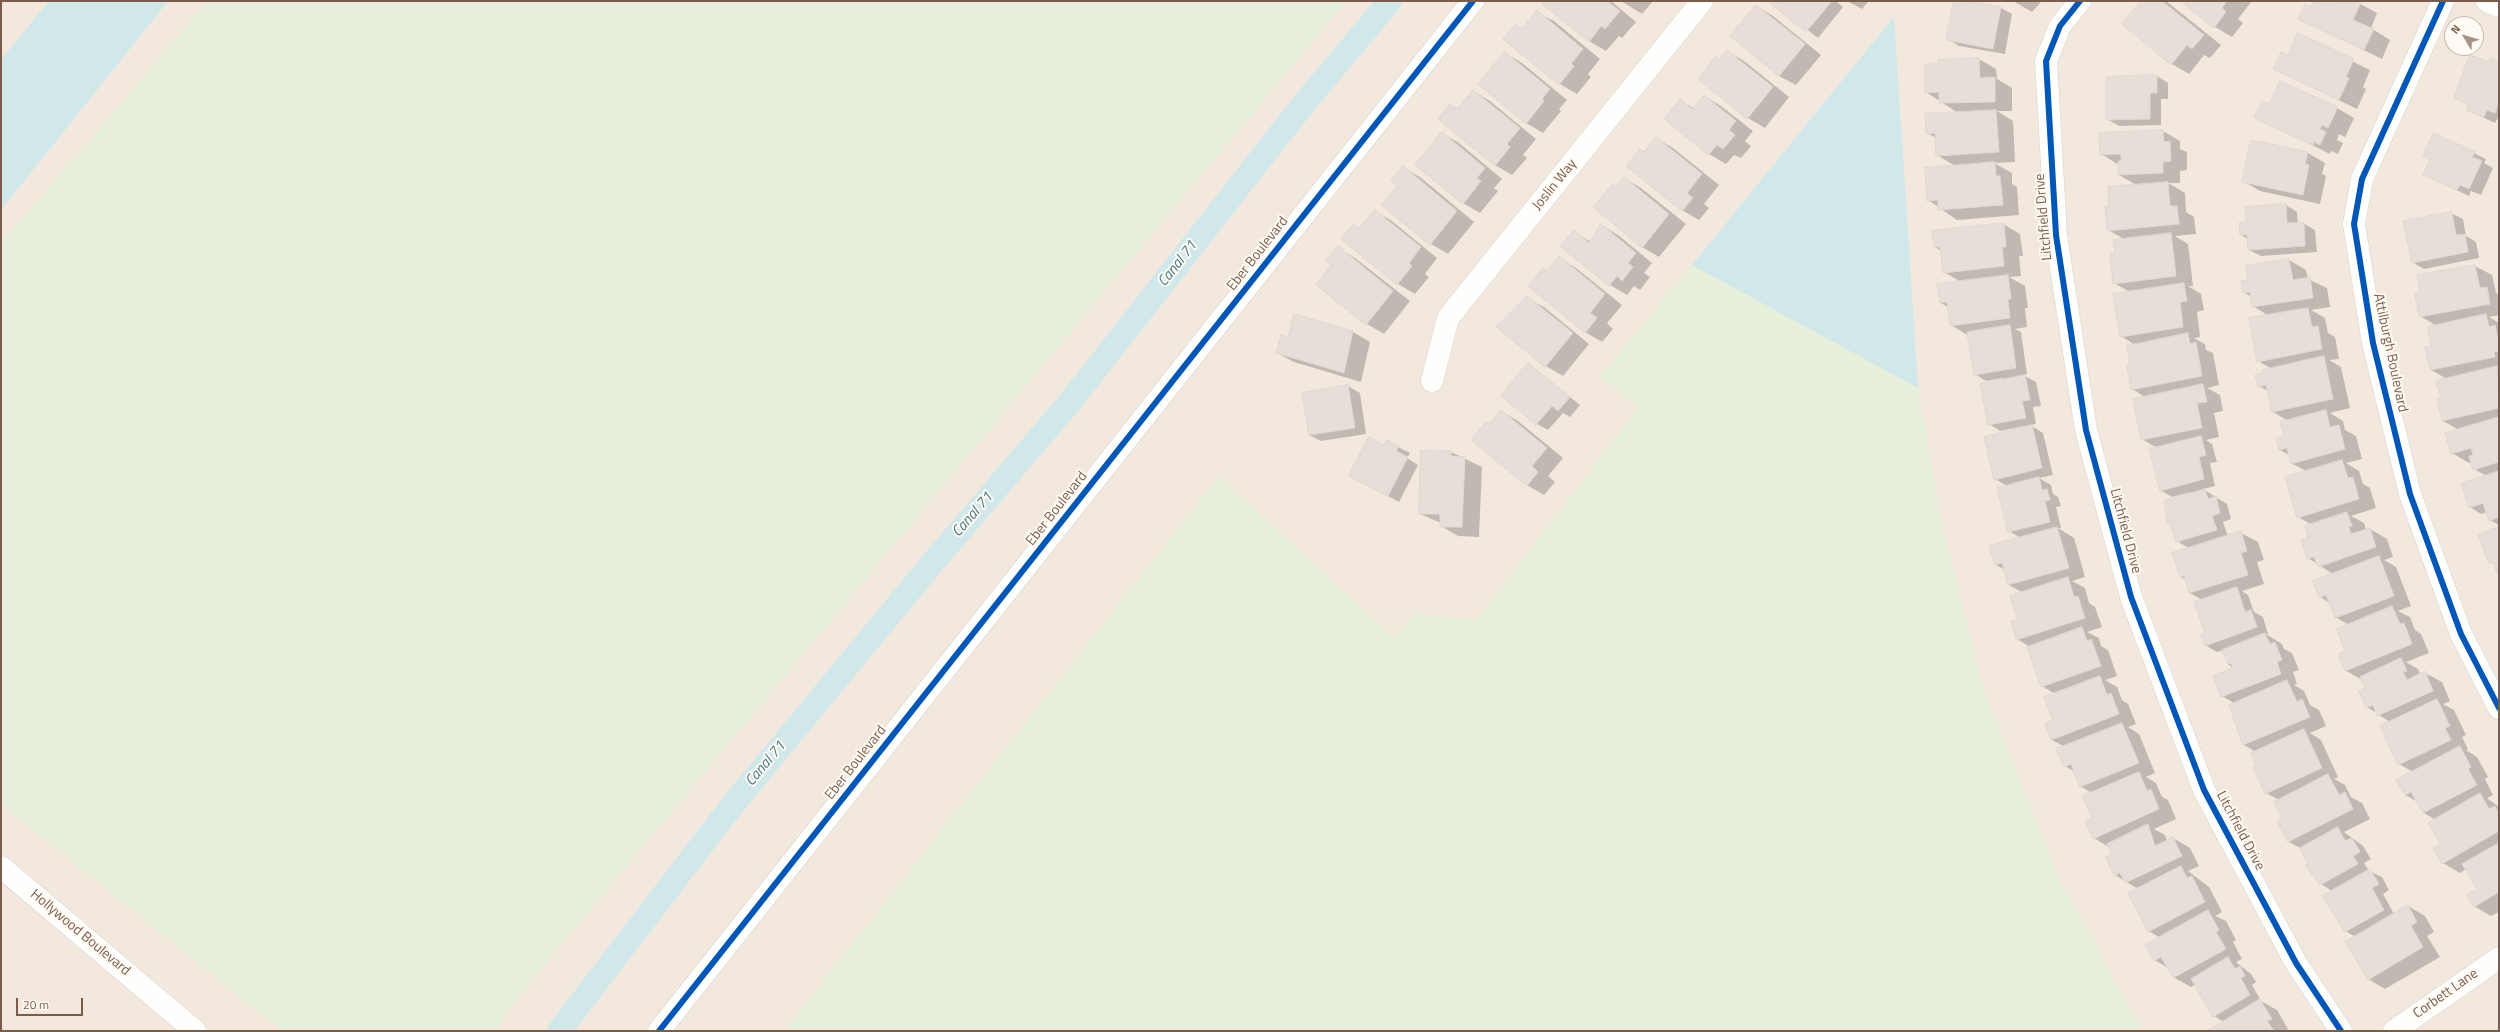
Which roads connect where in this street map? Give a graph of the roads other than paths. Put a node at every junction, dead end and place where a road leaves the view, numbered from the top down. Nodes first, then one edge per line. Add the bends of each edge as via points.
1 (1473, 1) edge
2 (1702, 1) edge
3 (2080, 1) edge
4 (2443, 1) edge
5 (2487, 1) edge
6 (2499, 6) edge
7 (1432, 381) dead end
8 (2499, 708) edge
9 (1, 867) edge
10 (2499, 958) edge
11 (195, 1031) edge
12 (659, 1031) edge
13 (2341, 1031) edge
14 (2394, 1031) edge

1 - 12 street, Eber Boulevard
2 - 7 street, Joslin Way via 1448,318
3 - 13 street, Litchfield Drive via 2060,26 2046,61 2056,235 2086,430 2131,597 2204,790 2296,963
4 - 8 street, Attilburgh Boulevard via 2362,179 2354,224 2373,344 2410,494 2461,634
5 - 6 street
9 - 11 street, Hollywood Boulevard
10 - 14 street, Corbett Lane

